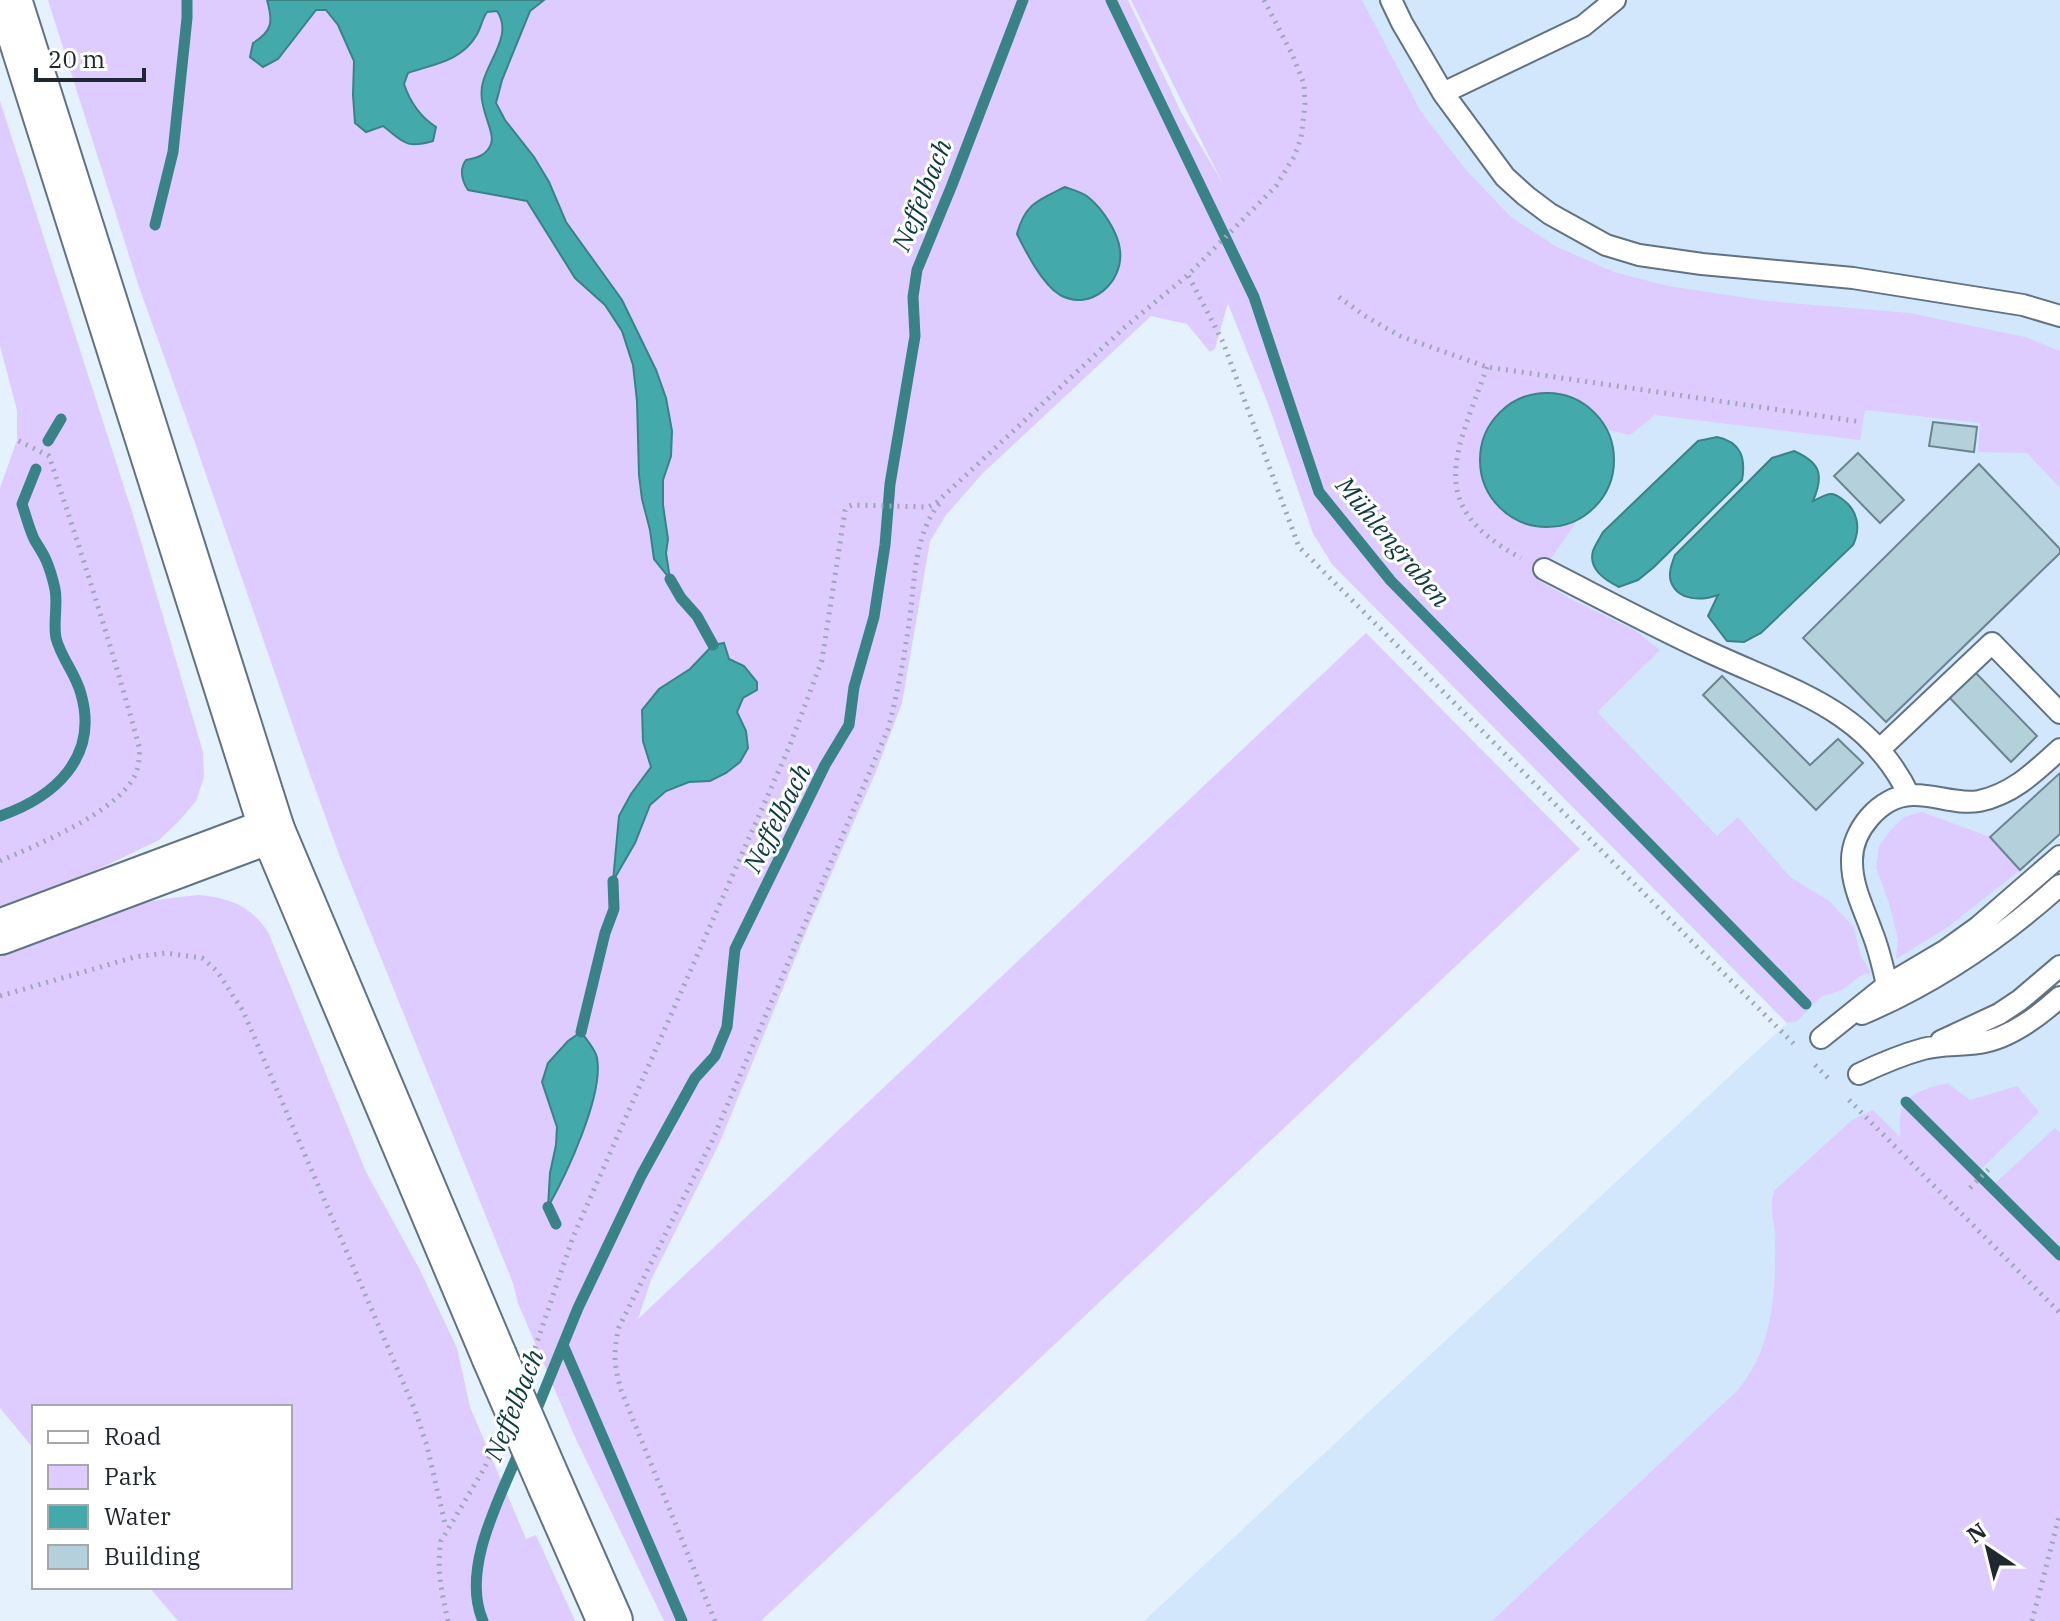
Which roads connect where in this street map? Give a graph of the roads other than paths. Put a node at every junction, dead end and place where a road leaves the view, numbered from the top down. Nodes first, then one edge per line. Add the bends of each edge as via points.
1 (9, 0) edge
2 (1391, 0) edge
3 (1615, 0) edge
4 (1443, 93) junction
5 (2060, 316) edge
6 (1544, 569) road end
7 (2060, 713) edge
8 (1880, 749) junction
9 (2060, 749) edge
10 (1909, 795) junction
11 (272, 830) junction
12 (2060, 856) edge
13 (2060, 885) edge
14 (0, 932) edge
15 (2060, 966) edge
16 (1887, 985) junction
17 (2060, 997) edge
18 (1840, 1024) junction
19 (1821, 1038) dead end
20 (1927, 1048) junction
21 (1859, 1074) dead end
22 (610, 1621) edge

1 - 11 main road
2 - 4 lane
3 - 4 lane via 1583,26
4 - 5 lane via 1505,177 1550,214 1606,245 1702,264 1853,278 2023,305
6 - 8 lane via 1842,715
7 - 8 lane via 1992,643
8 - 10 lane
9 - 10 lane via 2016,787 1976,802
10 - 16 lane via 1877,810 1854,843 1854,880
11 - 14 main road
11 - 22 main road, bridge via 512,1356 551,1487
12 - 16 lane via 1978,927
13 - 18 lane via 1986,945 1888,1003
15 - 20 lane via 1999,1014
16 - 18 lane
17 - 20 lane via 2018,1028 1984,1043
18 - 19 lane
20 - 21 lane

